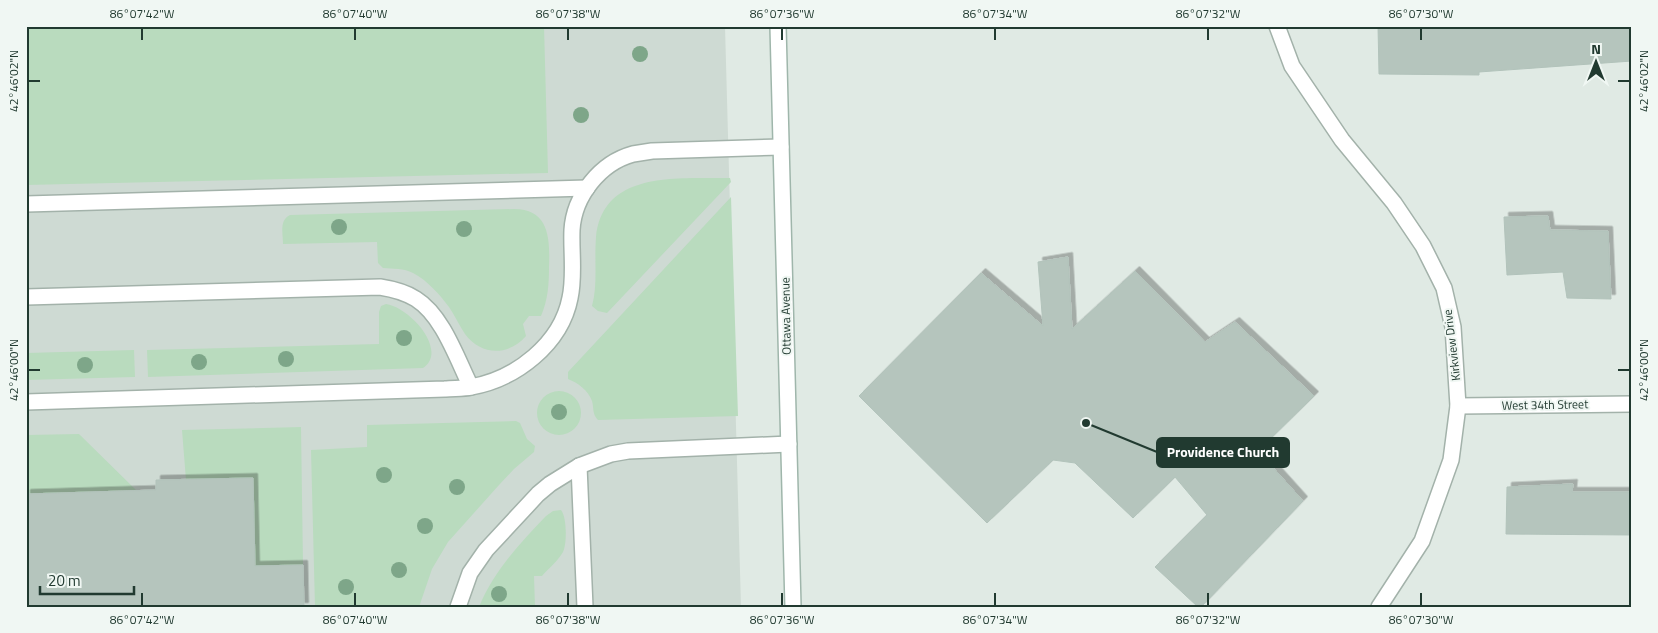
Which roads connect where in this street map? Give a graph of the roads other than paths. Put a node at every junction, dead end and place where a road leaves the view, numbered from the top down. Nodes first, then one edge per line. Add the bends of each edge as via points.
1 (778, 26) edge
2 (1277, 26) edge
3 (782, 147) junction
4 (587, 188) junction
5 (26, 204) edge
6 (26, 297) edge
7 (471, 387) junction
8 (26, 402) edge
9 (1632, 404) edge
10 (1458, 406) junction
11 (789, 444) junction
12 (579, 466) junction
13 (458, 607) edge
14 (585, 607) edge
15 (793, 607) edge
16 (1379, 607) edge

1 - 3 street, Ottawa Avenue
2 - 10 street, Kirkview Drive via 1292,66 1342,140 1394,203 1423,246 1444,288 1453,327
3 - 4 street via 633,154 614,162
3 - 11 street, Ottawa Avenue
4 - 5 street
4 - 7 street via 572,229 571,296 562,323 540,352 525,364 499,379
6 - 7 street via 380,287 398,290 430,310
7 - 8 street
9 - 10 street, West 34th Street
10 - 16 street, Kirkview Drive via 1451,460 1422,541
11 - 12 street via 628,451
11 - 15 street, Ottawa Avenue
12 - 13 street via 538,494 486,550 470,573
12 - 14 street

